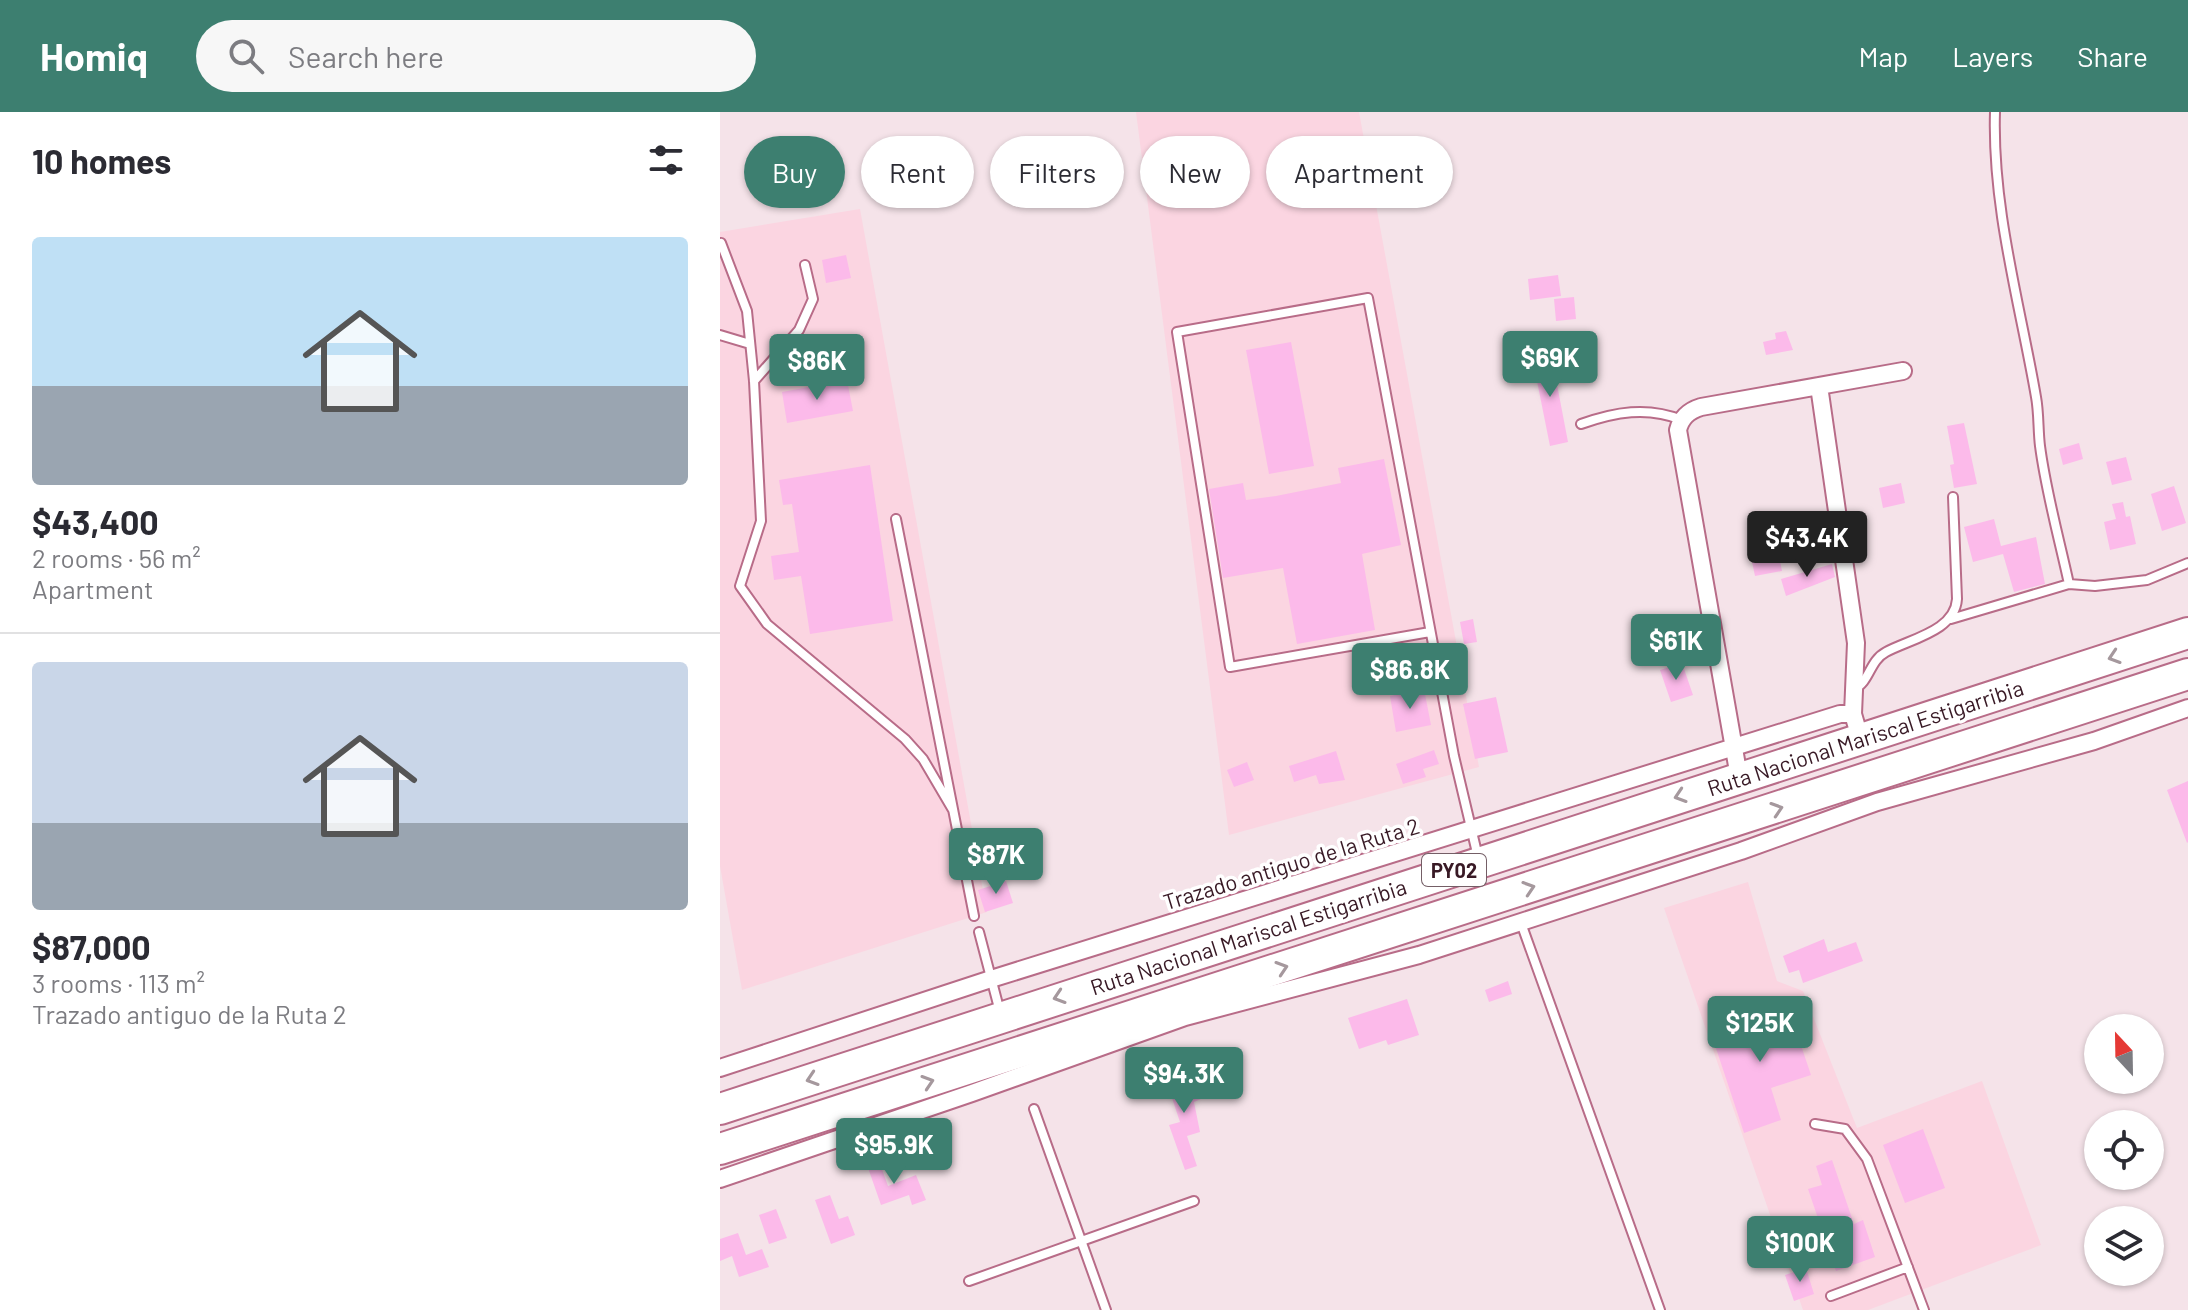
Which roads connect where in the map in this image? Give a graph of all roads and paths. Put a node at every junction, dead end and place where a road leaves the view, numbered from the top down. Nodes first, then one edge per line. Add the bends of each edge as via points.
1 (1995, 112) edge
2 (721, 243) edge
3 (805, 265) dead end
4 (720, 335) edge
5 (750, 344) junction
6 (1903, 371) dead end
7 (754, 381) junction
8 (1819, 386) junction
9 (1682, 420) junction
10 (1581, 424) dead end
11 (1953, 497) dead end
12 (896, 519) dead end
13 (2188, 563) edge
14 (2069, 584) junction
15 (1951, 619) junction
16 (1430, 632) junction
17 (2188, 633) edge
18 (2188, 674) edge
19 (1853, 689) junction
20 (2188, 708) edge
21 (1857, 726) junction
22 (1737, 763) junction
23 (953, 810) junction
24 (1472, 829) junction
25 (1479, 861) junction
26 (974, 916) dead end
27 (1521, 922) junction
28 (979, 932) dead end
29 (991, 979) junction
30 (1002, 1016) junction
31 (720, 1068) edge
32 (720, 1109) edge
33 (1034, 1109) dead end
34 (1815, 1124) dead end
35 (720, 1149) edge
36 (720, 1179) edge
37 (1194, 1201) dead end
38 (1081, 1239) junction
39 (1908, 1267) junction
40 (969, 1281) dead end
41 (1831, 1296) dead end
42 (1106, 1310) edge
43 (1660, 1310) edge
44 (1924, 1310) edge

1 - 14 lane via 2005,230
2 - 5 lane via 747,311
3 - 7 lane via 813,299 799,330
4 - 5 lane
5 - 7 lane
6 - 8 street
7 - 23 lane via 761,521 740,586 767,624 905,739
8 - 9 street via 1701,407
8 - 19 street via 1856,643
9 - 10 lane via 1664,413 1613,412
9 - 22 street via 1678,430 1692,525
11 - 15 lane via 1957,599
12 - 23 lane
13 - 14 lane via 2147,580
14 - 15 lane
15 - 19 lane via 1880,655 1861,686
16 - 16 lane via 1230,667 1177,332 1368,298
16 - 24 lane
17 -> 21 highway, Ruta Nacional Mariscal Estigarribia / PY02
35 -> 18 highway, Ruta Nacional Mariscal Estigarribia / PY02
19 - 21 street
20 - 27 street via 2094,741 1877,802
21 - 22 highway, Ruta Nacional Mariscal Estigarribia / PY02
22 - 24 street, Trazado antiguo de la Ruta 2
22 -> 25 highway, Ruta Nacional Mariscal Estigarribia / PY02
23 - 26 lane
24 - 25 lane
24 - 29 street, Trazado antiguo de la Ruta 2
25 -> 30 highway, Ruta Nacional Mariscal Estigarribia / PY02
27 - 36 street via 1419,955 1185,1017
27 - 43 lane
28 - 29 lane
29 - 30 lane
29 - 31 street, Trazado antiguo de la Ruta 2
30 -> 32 highway, Ruta Nacional Mariscal Estigarribia / PY02
33 - 38 lane
34 - 39 lane via 1845,1129 1867,1159
37 - 38 lane
38 - 40 lane
38 - 42 lane
39 - 41 lane
39 - 44 lane

